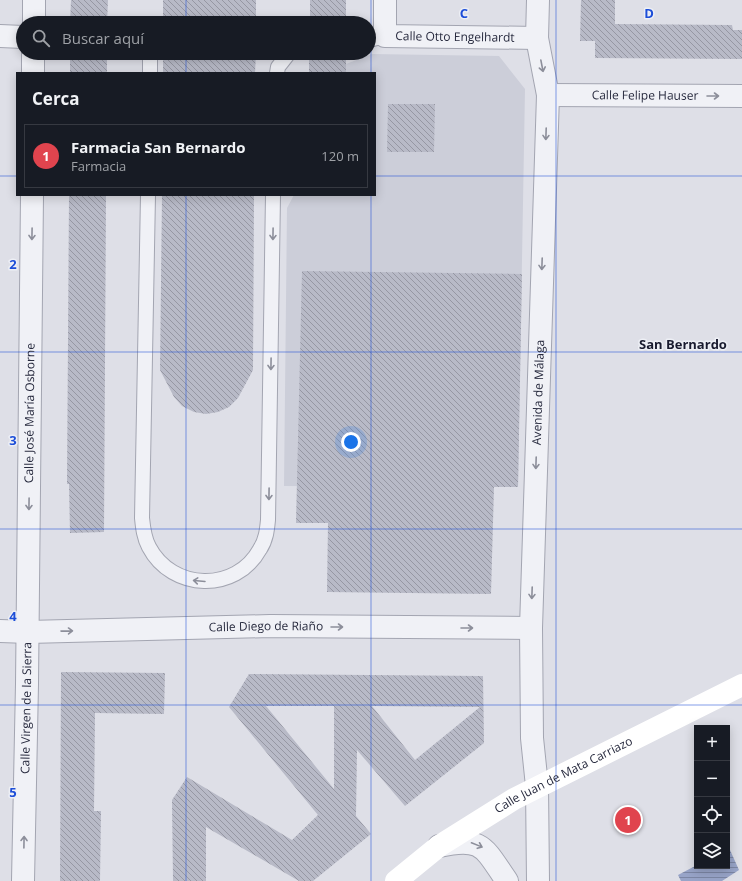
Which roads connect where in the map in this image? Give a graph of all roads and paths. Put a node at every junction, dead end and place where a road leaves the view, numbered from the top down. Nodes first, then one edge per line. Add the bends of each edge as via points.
1 (34, 0) edge
2 (385, 0) edge
3 (538, 0) edge
4 (34, 16) edge
5 (0, 36) edge
6 (16, 37) edge
7 (377, 38) edge
8 (537, 38) junction
9 (34, 60) edge
10 (150, 60) edge
11 (284, 60) edge
12 (33, 72) edge
13 (150, 72) edge
14 (277, 72) edge
15 (548, 95) junction
16 (742, 96) edge
17 (32, 196) edge
18 (148, 196) edge
19 (273, 196) edge
20 (531, 628) junction
21 (0, 631) edge
22 (28, 632) junction
23 (742, 685) edge
24 (537, 786) junction
25 (439, 846) junction
26 (23, 881) edge
27 (396, 881) edge
28 (507, 881) edge
29 (538, 881) edge

1 - 4 street
2 - 7 street, Calle Otto Engelhardt
3 - 8 street, Avenida de Málaga
5 - 6 street
7 - 8 street, Calle Otto Engelhardt
8 -> 15 street, Avenida de Málaga
9 - 12 street
10 - 13 lane
11 - 14 lane
15 -> 16 street, Calle Felipe Hauser
15 -> 20 street, Avenida de Málaga
17 -> 22 street, Calle José María Osborne
19 -> 18 lane via 266,535 261,549 252,561 234,575 212,581 196,581 169,570 149,547 144,533 142,518
22 -> 20 street, Calle Diego de Riaño via 270,626
20 - 24 street, Avenida de Málaga via 532,738
21 - 22 street, Calle Diego de Riaño
26 -> 22 street, Calle Virgen de la Sierra
23 - 24 main road, Calle Juan de Mata Carriazo
24 - 25 main road, Calle Juan de Mata Carriazo via 484,816
24 - 29 street, Avenida de Málaga
25 - 27 main road, Calle Juan de Mata Carriazo
25 -> 28 street via 468,842 484,848

